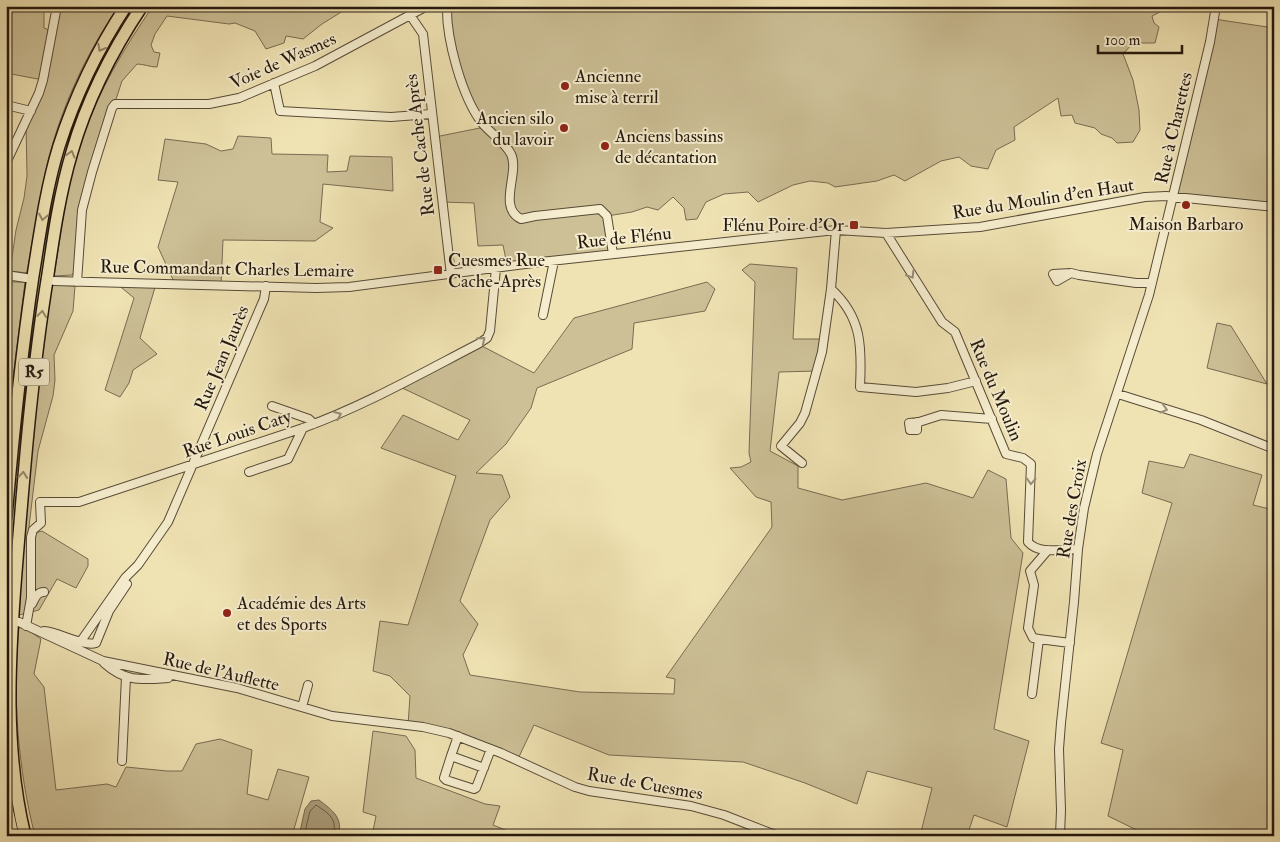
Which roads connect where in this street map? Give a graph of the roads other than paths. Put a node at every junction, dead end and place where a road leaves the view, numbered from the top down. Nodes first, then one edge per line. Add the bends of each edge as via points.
1 (57, 6) edge
2 (126, 6) edge
3 (142, 6) edge
4 (427, 6) edge
5 (458, 6) edge
6 (1216, 6) edge
7 (447, 7) edge
8 (410, 16) junction
9 (274, 83) junction
10 (6, 105) edge
11 (31, 111) junction
12 (431, 114) junction
13 (6, 163) edge
14 (1173, 197) junction
15 (1274, 207) edge
16 (836, 230) junction
17 (886, 233) junction
18 (698, 245) joint
19 (613, 254) junction
20 (554, 261) junction
21 (496, 268) junction
22 (1072, 273) dead end
23 (6, 275) edge
24 (451, 275) junction
25 (26, 278) dead end
26 (54, 281) dead end
27 (77, 282) junction
28 (1152, 284) junction
29 (266, 286) junction
30 (494, 287) junction
31 (831, 289) junction
32 (543, 314) dead end
33 (496, 319) dead end
34 (976, 380) junction
35 (1118, 394) junction
36 (272, 406) dead end
37 (992, 419) junction
38 (917, 422) dead end
39 (314, 424) junction
40 (303, 428) junction
41 (1274, 449) edge
42 (802, 463) dead end
43 (192, 465) junction
44 (249, 472) dead end
45 (6, 517) edge
46 (1078, 549) junction
47 (1048, 550) junction
48 (133, 571) junction
49 (44, 592) dead end
50 (30, 608) junction
51 (22, 624) joint
52 (37, 630) junction
53 (1039, 639) junction
54 (81, 641) junction
55 (1070, 642) junction
56 (103, 661) junction
57 (178, 677) junction
58 (126, 678) junction
59 (308, 685) dead end
60 (1032, 694) dead end
61 (302, 707) junction
62 (423, 727) joint
63 (458, 736) junction
64 (491, 749) junction
65 (451, 756) junction
66 (122, 761) dead end
67 (484, 768) junction
68 (6, 804) edge
69 (6, 829) edge
70 (7, 836) edge
71 (13, 836) edge
72 (25, 836) edge
73 (778, 836) edge
74 (1060, 836) edge

1 - 11 street via 43,80
2 -> 45 highway, R5 via 79,92 51,177 23,348
72 -> 3 highway, R5 via 10,738 9,681 23,474 53,236 64,180 81,125 104,71
4 - 8 street, Voie de Wasmes
5 - 7 street
6 - 14 street, Rue à Charettes
7 - 19 street via 454,56 471,107 512,156 510,198 516,217 600,209 607,216
8 - 9 street, Voie de Wasmes via 315,66
8 - 12 street, Rue de Cache Après via 423,34
9 - 12 street via 280,110 392,117
9 - 27 street, Voie de Wasmes via 218,104 115,104 82,210
10 - 11 street
11 - 13 street
12 - 24 street, Rue de Cache Après
14 - 15 street, Rue du Moulin d'en Haut
14 - 17 street, Rue du Moulin d'en Haut via 1134,199 980,227
14 - 28 street, Rue des Croix
16 - 17 street, Rue du Moulin d'en Haut
16 - 18 street, Rue du Moulin d'en Haut
16 - 31 street
17 -> 34 street, Rue du Moulin via 942,322 955,332
18 - 19 street, Rue de Flénu
19 - 20 street, Rue de Flénu
20 - 21 street, Rue de Flénu
20 - 32 street, Rue de Flénu
21 - 24 street, Rue Commandant Charles Lemaire
21 - 30 street, Rue Louis Caty
22 - 28 street
23 - 25 street
24 - 29 street, Rue Commandant Charles Lemaire via 349,287
26 - 27 street, Rue Commandant Charles Lemaire
27 - 29 street, Rue Commandant Charles Lemaire
28 - 35 street, Rue des Croix
29 - 43 street, Rue Jean Jaurès via 264,300
30 - 33 street via 497,292
39 -> 30 street, Rue Louis Caty via 375,398 487,338
31 - 34 street via 842,299 858,329 860,387 916,392
31 - 42 street via 822,352 805,413 781,446
34 - 37 street, Rue du Moulin
35 -> 41 street via 1201,420
35 - 46 street, Rue des Croix via 1097,454
36 - 39 street via 312,420
37 - 38 street via 941,415
37 -> 47 street, Rue du Moulin via 1006,454 1024,458 1032,464 1028,542 1039,550
39 - 40 street, Rue Louis Caty
40 - 43 street, Rue Louis Caty
40 - 44 street via 288,459
43 - 48 street, Rue Jean Jaurès via 168,522
43 - 50 street, Rue Louis Caty via 79,502 40,502 41,523 31,537
46 - 47 street, Rue du Moulin
46 - 55 street, Rue des Croix
47 - 53 street via 1030,572 1034,585 1028,628 1033,638
48 - 54 street, Rue Jean Jaurès
48 - 54 street, Rue Jean Jaurès via 96,642
49 - 50 street via 37,595
50 - 51 street, Rue Louis Caty
51 - 52 street, Rue de l'Auflette
52 - 54 street via 52,631
52 - 56 street, Rue de l'Auflette
53 - 55 street
53 - 60 street
55 - 74 street, Rue des Croix via 1059,749
56 - 57 street, Rue de l'Auflette
56 - 58 street
57 - 58 street
57 - 61 street, Rue de l'Auflette via 237,688
58 - 66 street
59 - 61 street
61 - 62 street, Rue de l'Auflette via 332,716
62 - 63 street, Rue de Cuesmes
63 - 64 street, Rue de Cuesmes
63 - 65 street
64 - 67 street
64 - 73 street, Rue de Cuesmes via 582,789 691,806
65 - 67 street
65 - 67 street via 446,780 474,789
68 - 71 highway
69 - 70 highway

